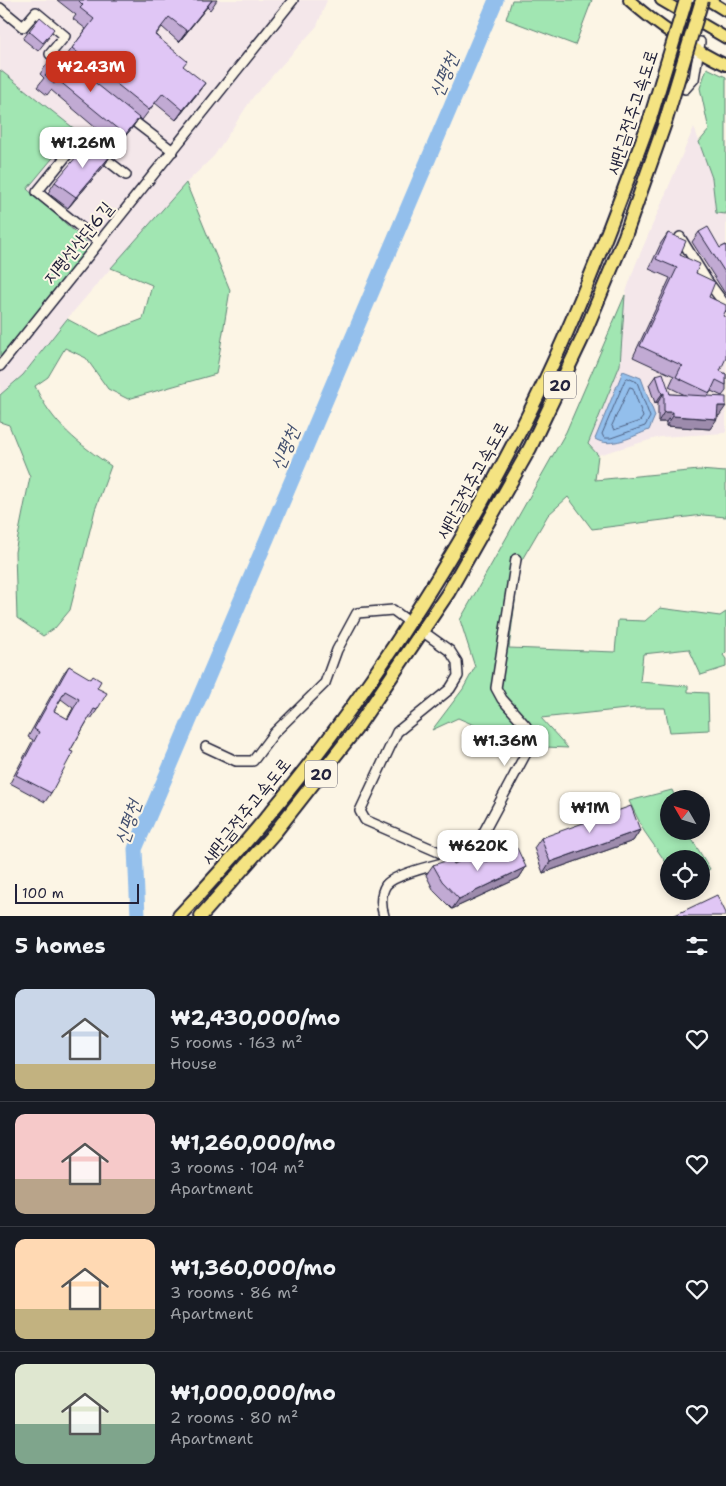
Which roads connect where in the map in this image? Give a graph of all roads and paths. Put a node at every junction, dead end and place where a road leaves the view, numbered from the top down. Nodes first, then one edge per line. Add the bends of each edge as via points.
1 (293, 0) edge
2 (629, 0) edge
3 (661, 0) edge
4 (695, 0) edge
5 (708, 0) edge
6 (0, 8) edge
7 (726, 11) edge
8 (726, 38) edge
9 (699, 46) junction
10 (726, 65) edge
11 (72, 72) edge
12 (685, 89) dead end
13 (121, 112) edge
14 (173, 151) junction
15 (126, 175) dead end
16 (680, 237) edge
17 (99, 242) junction
18 (726, 306) edge
19 (0, 366) edge
20 (516, 560) dead end
21 (409, 622) junction
22 (422, 631) junction
23 (206, 747) dead end
24 (457, 860) junction
25 (205, 912) edge
26 (179, 916) edge
27 (384, 916) edge

1 - 14 street, 지평선산단6길
2 - 9 main road via 665,29
3 - 8 main road
4 - 21 highway, 새만금전주고속도로 / 20, bridge via 610,229 576,310 518,434 437,579
4 - 22 highway, 새만금전주고속도로 / 20, bridge via 665,123 625,236 582,338 530,448 448,593
5 - 7 main road
6 - 11 street via 23,27 36,12 65,36 50,54
9 - 10 main road
9 - 12 street via 694,79
13 - 14 street
14 - 17 street, 지평선산단6길
15 - 17 street via 80,139 37,192
16 - 18 street
17 - 19 street, 지평선산단6길
20 - 24 street via 496,688 526,726 532,742 471,856
21 - 23 street via 393,610 357,613 337,650 325,684 274,733 253,760 236,761
21 - 26 highway, 새만금전주고속도로 / 20 via 365,689 283,796
22 - 24 street via 450,651 457,662 458,676 450,689 397,732 360,812 365,820
22 - 25 highway, 새만금전주고속도로 / 20 via 356,729 276,831
24 - 27 street via 402,874 386,885 382,898

